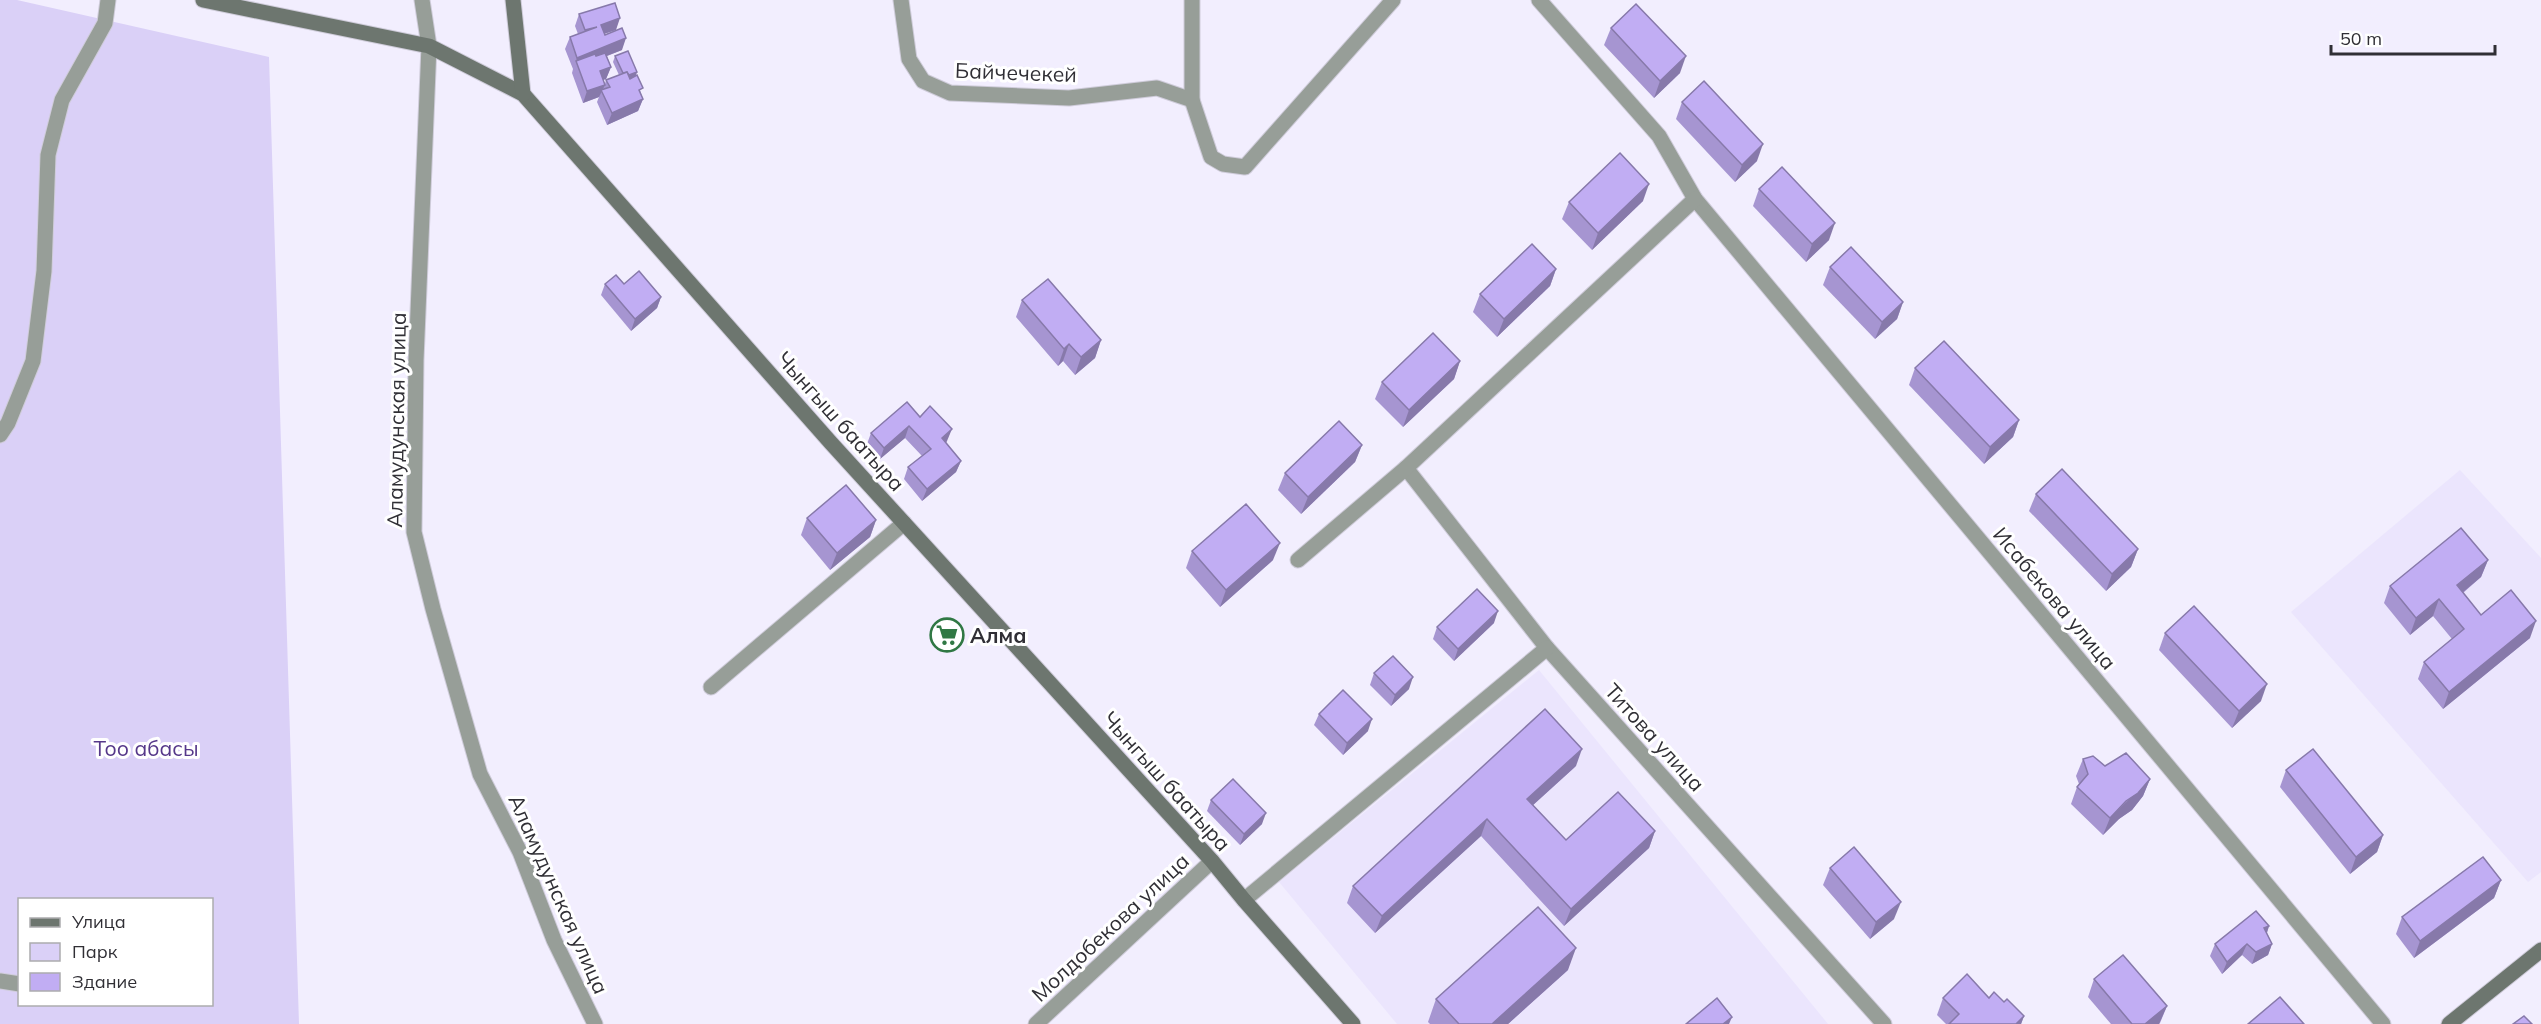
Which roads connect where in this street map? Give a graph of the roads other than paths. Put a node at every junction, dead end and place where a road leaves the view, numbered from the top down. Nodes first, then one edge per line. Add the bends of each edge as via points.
1 (108, 0) edge
2 (203, 0) edge
3 (422, 0) edge
4 (513, 0) edge
5 (901, 0) edge
6 (1192, 0) edge
7 (1393, 0) edge
8 (1539, 0) edge
9 (429, 46) junction
10 (523, 94) junction
11 (1192, 100) junction
12 (1695, 199) junction
13 (0, 435) edge
14 (1407, 468) junction
15 (904, 523) junction
16 (1298, 560) dead end
17 (1547, 648) junction
18 (711, 687) dead end
19 (1212, 861) junction
20 (1244, 900) junction
21 (2541, 950) edge
22 (0, 981) edge
23 (18, 984) edge
24 (595, 1024) edge
25 (1036, 1024) edge
26 (1353, 1024) edge
27 (1884, 1024) edge
28 (2383, 1024) edge
29 (2449, 1024) edge

1 - 13 street via 105,23 62,99 48,155 44,271 33,361 9,423
2 - 9 main road, Чынгыш баатыра
3 - 9 street, Аламудунская улица
4 - 10 main road
5 - 11 street, Байчечекей via 909,59 923,81 950,93 1069,98 1157,88
6 - 11 street
7 - 11 street via 1245,167 1223,164 1211,157
8 - 12 street, Исабекова улица via 1659,136
9 - 10 main road, Чынгыш баатыра
9 - 24 street, Аламудунская улица via 416,360 414,532 480,774 520,852 554,940
10 - 15 main road, Чынгыш баатыра
12 - 14 street
12 - 28 street, Исабекова улица
14 - 16 street
14 - 17 street, Титова улица
15 - 18 street
15 - 19 main road, Чынгыш баатыра
17 - 20 street
17 - 27 street, Титова улица
19 - 20 main road, Чынгыш баатыра
19 - 25 street, Молдобекова улица
20 - 26 main road, Чынгыш баатыра
21 - 29 main road
22 - 23 street

